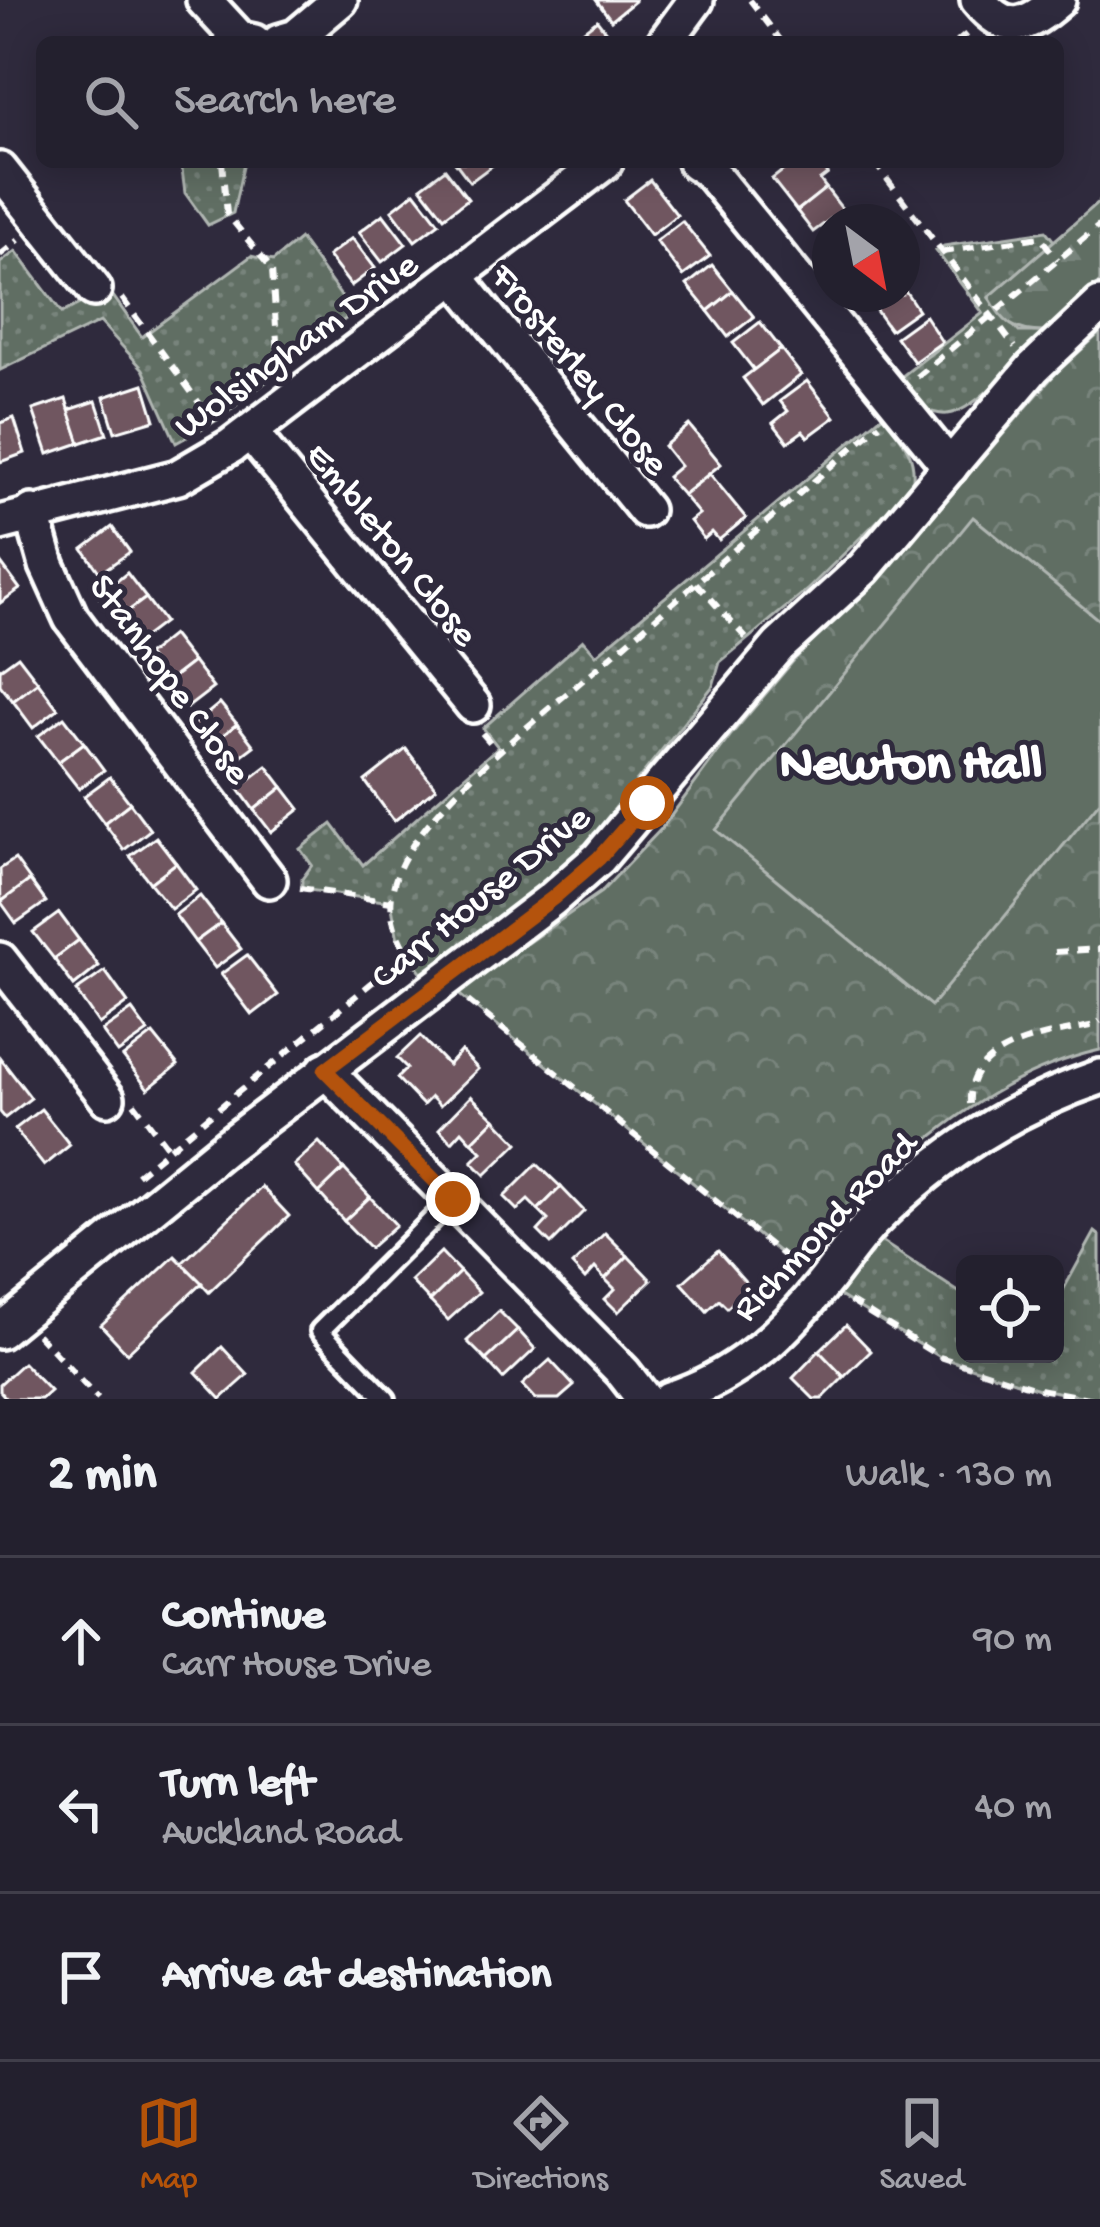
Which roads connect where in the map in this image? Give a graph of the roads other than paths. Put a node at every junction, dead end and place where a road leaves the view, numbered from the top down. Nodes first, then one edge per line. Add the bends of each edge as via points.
1 (204, 0) edge
2 (340, 0) edge
3 (696, 0) edge
4 (978, 0) edge
5 (1058, 0) edge
6 (237, 36) edge
7 (297, 36) edge
8 (669, 36) edge
9 (597, 168) edge
10 (704, 168) edge
11 (0, 170) edge
12 (455, 276) junction
13 (94, 290) dead end
14 (1100, 305) edge
15 (241, 439) junction
16 (950, 467) junction
17 (645, 510) dead end
18 (16, 518) edge
19 (472, 713) road end
20 (269, 880) road end
21 (0, 960) edge
22 (325, 1070) junction
23 (1100, 1076) edge
24 (107, 1098) road end
25 (453, 1199) junction
26 (9, 1322) edge
27 (386, 1399) edge
28 (644, 1399) edge
29 (669, 1399) edge

1 - 6 street
2 - 7 street
3 - 8 street
4 - 5 street via 1011,25 1034,21
9 - 12 street, Wolsingham Drive
10 - 16 street
11 - 13 street
12 - 15 street, Wolsingham Drive
12 - 17 street, Frosterley Close
14 - 16 street, Carr House Drive via 1033,368
15 - 18 street, Wolsingham Drive via 178,477
15 - 19 street, Embleton Close
16 - 22 street, Carr House Drive via 864,568 766,660 599,858
18 - 20 street, Stanhope Close via 71,618
21 - 24 street
22 - 25 street
22 - 26 street, Carr House Drive
23 - 29 street, Richmond Road via 944,1156 872,1222 791,1324 747,1362
25 - 27 lane via 320,1331
25 - 28 street

